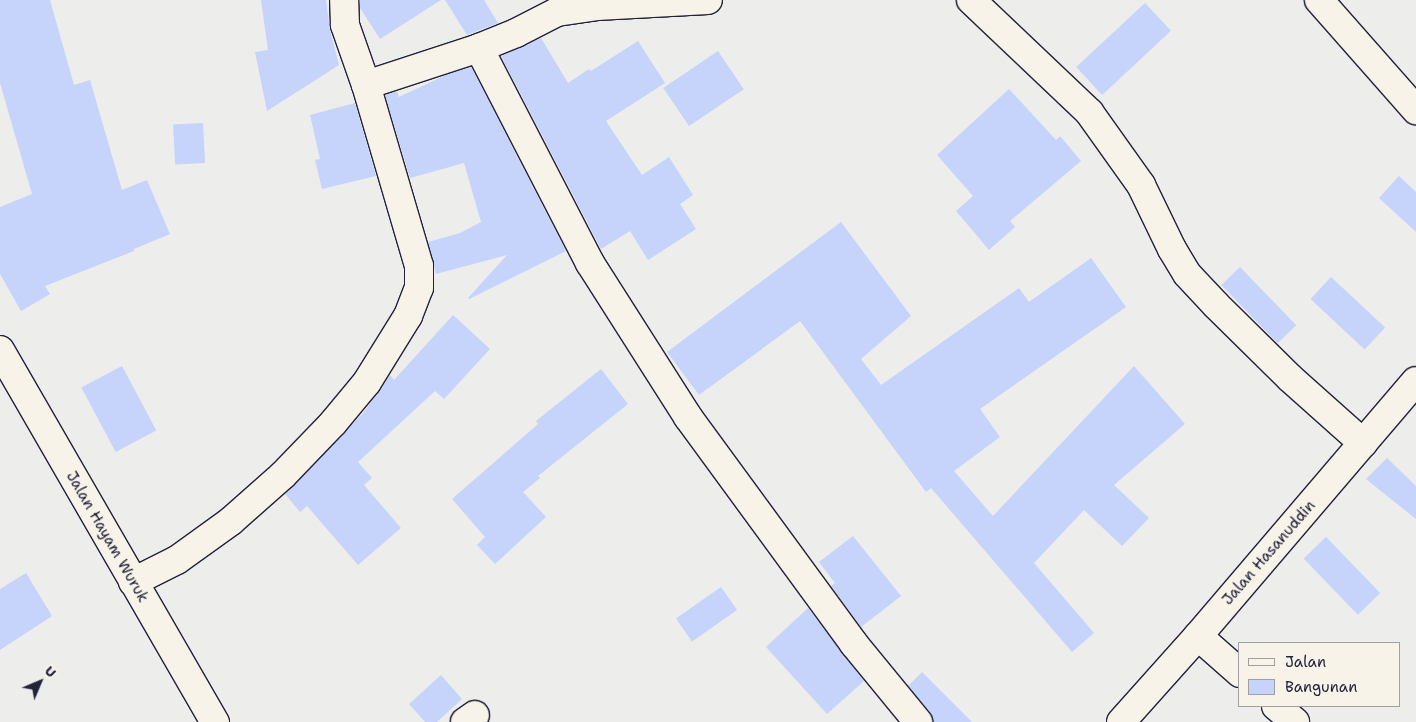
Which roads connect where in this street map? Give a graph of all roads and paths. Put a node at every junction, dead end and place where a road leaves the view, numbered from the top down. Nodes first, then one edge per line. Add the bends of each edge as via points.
1 (344, 0) edge
2 (708, 0) edge
3 (971, 0) edge
4 (1319, 0) edge
5 (479, 48) junction
6 (366, 85) junction
7 (1416, 110) edge
8 (0, 350) edge
9 (10, 390) edge
10 (1413, 392) edge
11 (1363, 443) junction
12 (133, 582) junction
13 (1198, 636) junction
14 (1238, 671) edge
15 (1277, 707) edge
16 (215, 722) edge
17 (918, 722) edge
18 (1121, 722) edge
19 (1295, 722) edge

1 - 6 street via 345,25
2 - 5 street via 597,6 557,12
3 - 11 street via 1089,112 1146,193 1187,274 1290,378
4 - 7 street
5 - 6 street
5 - 17 street via 590,263 688,417 854,644
6 - 12 street via 419,266 419,288 408,316 367,382 333,423 283,474 232,521 177,560
8 - 9 street, Jalan Hayam Wuruk
9 - 12 street, Jalan Hayam Wuruk
10 - 11 street, Jalan Hasanuddin
11 - 13 street, Jalan Hasanuddin
12 - 16 street, Jalan Hayam Wuruk
13 - 14 street
13 - 18 street, Jalan Hasanuddin
15 - 19 street

